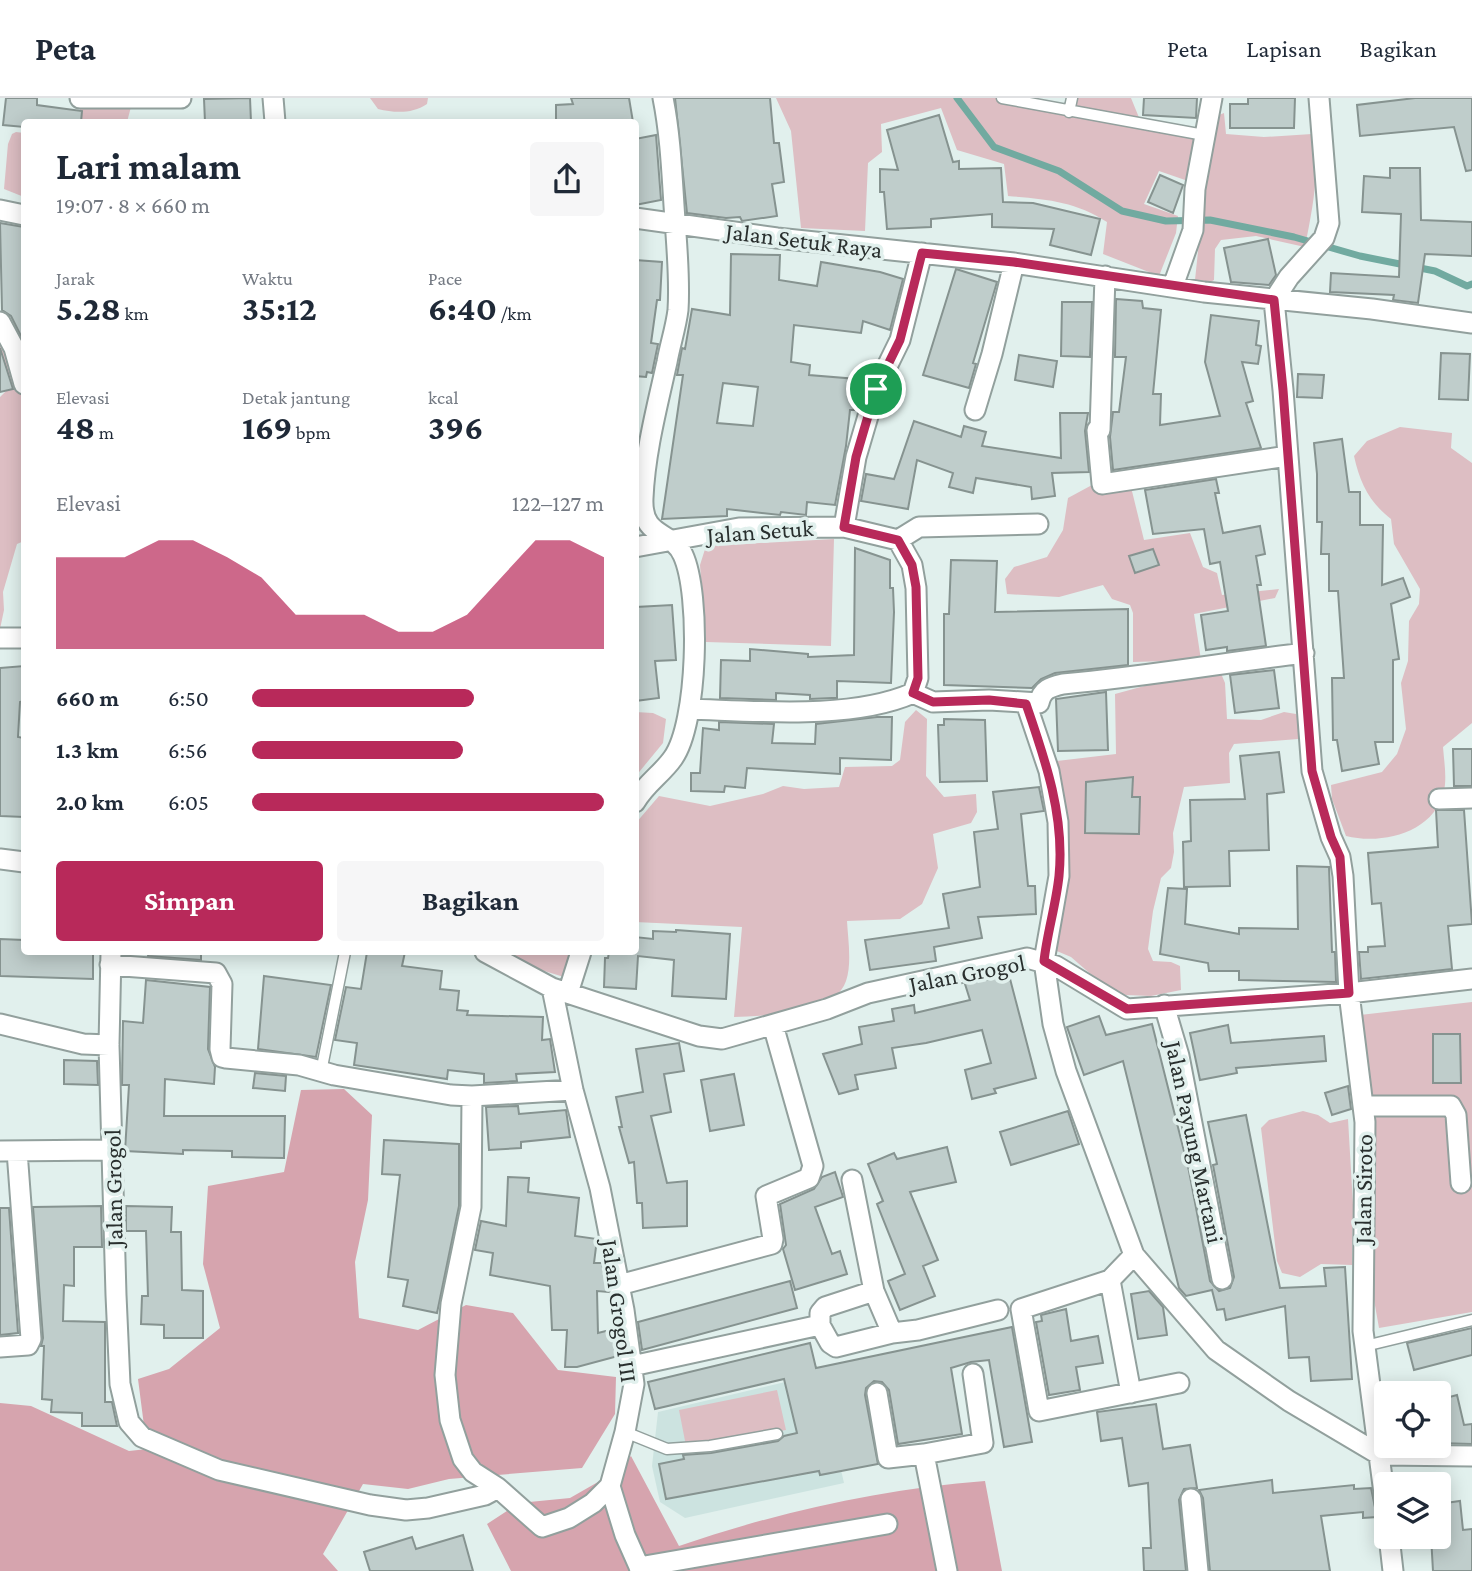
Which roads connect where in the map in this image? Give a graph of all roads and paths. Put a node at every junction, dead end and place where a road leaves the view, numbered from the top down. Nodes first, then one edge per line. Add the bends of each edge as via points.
1 (80, 98) edge
2 (181, 98) edge
3 (273, 98) edge
4 (663, 98) edge
5 (1002, 98) edge
6 (1072, 98) edge
7 (1212, 98) edge
8 (1319, 98) edge
9 (1069, 112) junction
10 (275, 119) edge
11 (1204, 135) junction
12 (0, 210) edge
13 (21, 214) edge
14 (639, 219) edge
15 (675, 224) junction
16 (922, 253) junction
17 (1014, 262) junction
18 (1105, 276) junction
19 (1173, 286) junction
20 (1274, 300) junction
21 (0, 322) edge
22 (1472, 323) edge
23 (21, 373) edge
24 (975, 410) dead end
25 (1289, 456) junction
26 (1038, 524) dead end
27 (844, 527) junction
28 (670, 540) junction
29 (898, 540) junction
30 (639, 546) edge
31 (0, 638) edge
32 (21, 638) edge
33 (1304, 653) junction
34 (913, 693) junction
35 (1026, 704) junction
36 (689, 709) junction
37 (639, 796) edge
38 (1472, 798) edge
39 (1439, 799) dead end
40 (0, 859) edge
41 (21, 862) edge
42 (344, 955) edge
43 (491, 955) edge
44 (579, 955) edge
45 (111, 959) edge
46 (1044, 961) junction
47 (1472, 979) edge
48 (560, 991) junction
49 (1349, 993) junction
50 (1164, 1005) junction
51 (0, 1024) edge
52 (773, 1025) junction
53 (109, 1045) junction
54 (321, 1072) junction
55 (573, 1090) junction
56 (472, 1096) junction
57 (1363, 1106) junction
58 (1465, 1145) edge
59 (111, 1150) junction
60 (9, 1151) edge
61 (852, 1180) dead end
62 (1461, 1183) dead end
63 (1134, 1255) junction
64 (1222, 1279) dead end
65 (1110, 1280) junction
66 (619, 1285) junction
67 (874, 1291) junction
68 (998, 1310) dead end
69 (1472, 1320) edge
70 (820, 1325) junction
71 (892, 1333) junction
72 (1365, 1346) junction
73 (0, 1347) edge
74 (632, 1366) junction
75 (973, 1374) dead end
76 (1178, 1383) dead end
77 (877, 1393) dead end
78 (1131, 1393) junction
79 (1374, 1411) edge
80 (625, 1432) junction
81 (777, 1434) dead end
82 (1374, 1451) edge
83 (924, 1454) junction
84 (1451, 1456) edge
85 (1472, 1456) edge
86 (610, 1486) junction
87 (498, 1488) junction
88 (1191, 1499) dead end
89 (887, 1524) dead end
90 (1390, 1549) edge
91 (640, 1569) edge
92 (947, 1571) edge
93 (1198, 1571) edge
94 (1393, 1571) edge

1 - 2 street
3 - 10 street
4 - 15 street
5 - 9 lane
6 - 9 lane
7 - 11 street
8 - 20 street via 1329,223 1324,238
9 - 11 lane
11 - 19 street via 1193,230
12 - 13 street
14 - 15 street, Jalan Setuk Raya
15 - 16 street, Jalan Setuk Raya
15 - 28 street via 678,312 648,446 643,502 651,528
16 - 17 street, Jalan Setuk Raya
16 - 27 street via 900,340 876,389 856,457
17 - 18 street, Jalan Setuk Raya
17 - 24 street
18 - 19 street, Jalan Setuk Raya
18 - 25 street via 1097,430 1102,484
19 - 20 street, Jalan Setuk Raya
20 - 22 street, Jalan Setuk Raya
20 - 25 street
21 - 23 street
25 - 33 street
26 - 29 street via 919,527
27 - 28 street, Jalan Setuk via 739,528
27 - 29 street, Jalan Setuk
28 - 30 street, Jalan Setuk
28 - 36 street via 682,552 690,573 695,640
29 - 34 street via 912,565 916,587 918,678
31 - 32 street
33 - 35 street via 1063,684 1041,694 1039,704
33 - 49 street via 1312,771 1343,876
34 - 35 street via 933,702
34 - 36 street via 879,705 851,708
35 - 46 street via 1049,771 1058,822 1059,876
36 - 37 street via 673,759
38 - 39 street
40 - 41 street
42 - 54 lane
43 - 48 street, Jalan Grogol
44 - 48 street
45 - 53 street, Jalan Grogol
45 - 54 street via 216,973 222,980 222,1057 299,1065
46 - 50 street, Jalan Grogol via 1127,1009
46 - 52 street, Jalan Grogol via 1012,960 868,993
46 - 63 street via 1053,1024 1066,1071
47 - 49 street
48 - 52 street, Jalan Grogol via 699,1036 722,1039
48 - 55 street, Jalan Grogol III
49 - 50 street, Jalan Grogol
49 - 57 street, Jalan Siroto
50 - 64 street, Jalan Payung Martani via 1179,1056
51 - 53 street via 83,1044
52 - 66 street via 813,1166 809,1178 766,1196 772,1244
53 - 59 street, Jalan Grogol
54 - 56 street
55 - 56 street
55 - 66 street, Jalan Grogol III via 600,1188
56 - 87 street via 471,1207 451,1304 445,1375 459,1452 473,1472
57 - 58 street via 1451,1106
57 - 72 street, Jalan Siroto
58 - 62 street
59 - 60 street
59 - 87 street, Jalan Grogol via 120,1384 129,1422 142,1437 219,1470 370,1505 428,1508
60 - 73 street via 31,1339 22,1347
61 - 67 street
63 - 65 street
63 - 82 street via 1216,1350 1289,1401
65 - 78 street
65 - 78 street via 1021,1309 1039,1411
66 - 74 street, Jalan Grogol III
67 - 70 street via 825,1307
67 - 71 street
68 - 71 street
69 - 72 lane
70 - 71 street via 836,1347
70 - 74 street
72 - 79 street, Jalan Siroto
74 - 80 street, Jalan Grogol III via 634,1384
75 - 83 street via 983,1443
76 - 78 street
77 - 83 street via 888,1458
80 - 81 lane via 667,1449
80 - 86 street, Jalan Grogol III
83 - 92 street
84 - 85 street
86 - 87 street via 569,1518 542,1527
86 - 91 street
88 - 93 street
89 - 91 street
90 - 94 street

